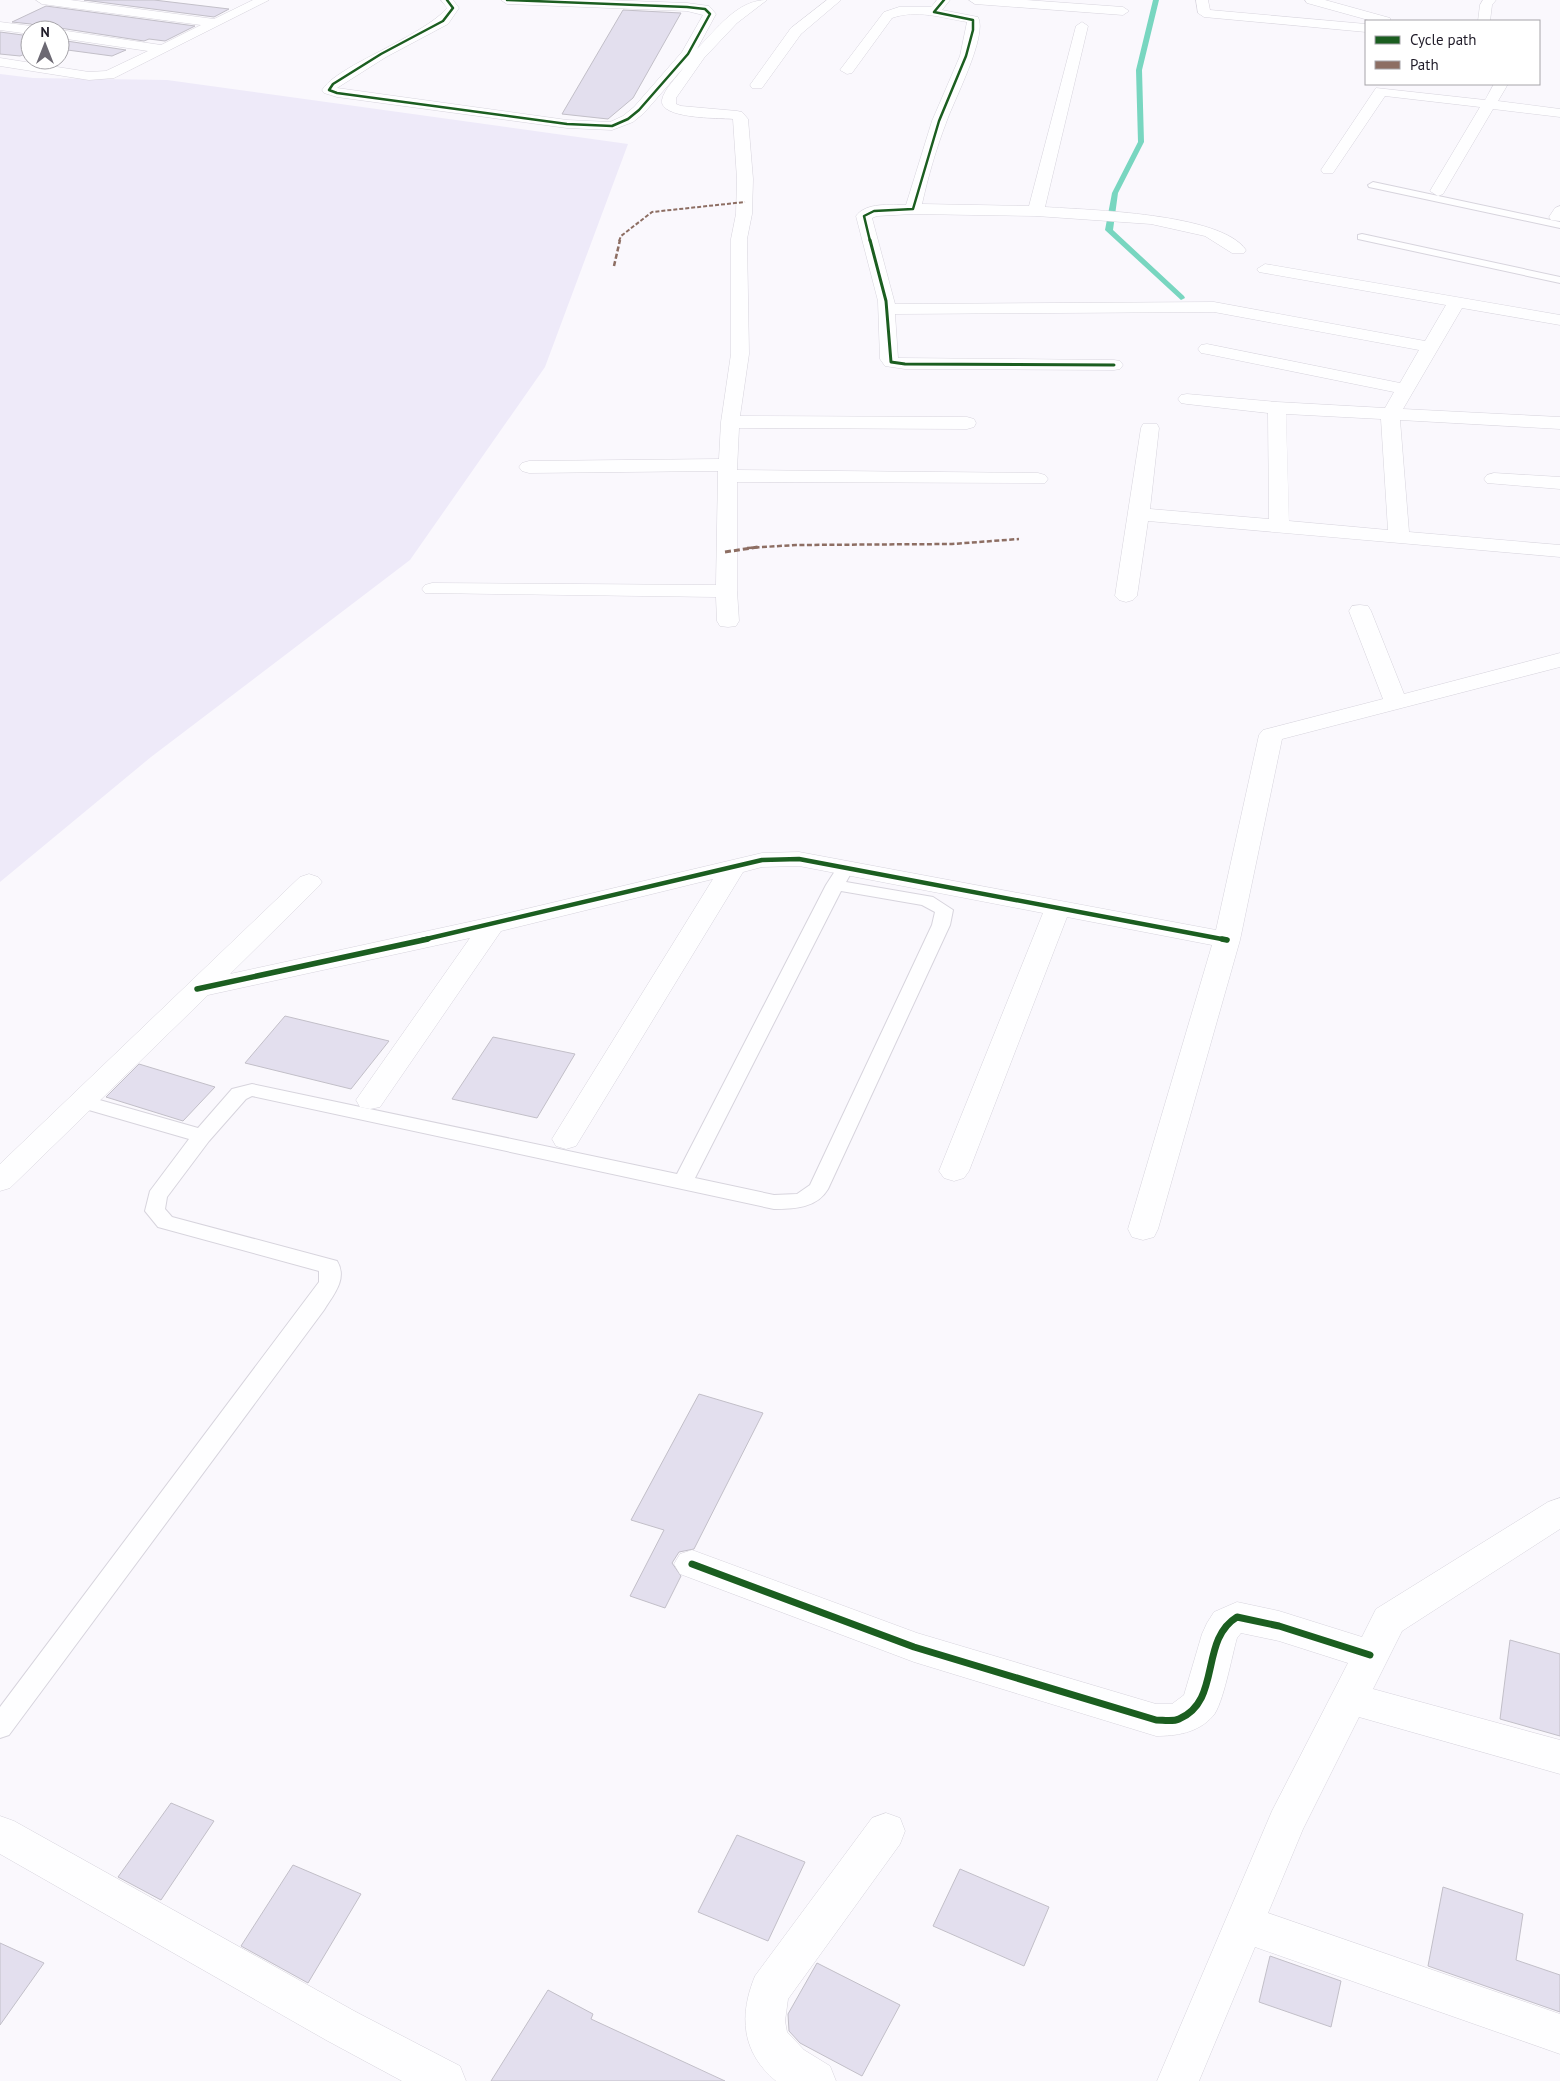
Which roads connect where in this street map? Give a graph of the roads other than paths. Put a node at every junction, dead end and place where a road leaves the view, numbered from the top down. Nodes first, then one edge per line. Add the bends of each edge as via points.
1 (42, 0) edge
2 (263, 0) edge
3 (447, 0) edge
4 (506, 0) edge
5 (761, 0) edge
6 (835, 0) edge
7 (975, 0) edge
8 (1202, 0) edge
9 (1311, 0) edge
10 (1490, 0) edge
11 (939, 6) edge
12 (1122, 11) dead end
13 (1381, 20) edge
14 (1484, 20) edge
15 (215, 23) junction
16 (0, 26) edge
17 (1082, 26) dead end
18 (1365, 28) edge
19 (20, 29) edge
20 (70, 35) edge
21 (162, 49) junction
22 (0, 62) edge
23 (847, 70) dead end
24 (1500, 85) edge
25 (757, 86) dead end
26 (1383, 87) edge
27 (1488, 104) junction
28 (1560, 113) edge
29 (1328, 170) dead end
30 (1373, 185) dead end
31 (1438, 191) dead end
32 (913, 209) junction
33 (1036, 211) junction
34 (1559, 218) edge
35 (1362, 237) dead end
36 (1238, 250) dead end
37 (1265, 268) dead end
38 (1560, 280) edge
39 (1456, 303) junction
40 (887, 309) junction
41 (1560, 320) edge
42 (1430, 347) junction
43 (1207, 349) dead end
44 (1114, 365) dead end
45 (1405, 389) junction
46 (1187, 399) dead end
47 (1277, 408) junction
48 (1390, 414) junction
49 (730, 422) junction
50 (967, 423) dead end
51 (1560, 423) edge
52 (1150, 428) dead end
53 (529, 467) dead end
54 (728, 471) junction
55 (1038, 479) dead end
56 (1494, 479) dead end
57 (1560, 483) edge
58 (1139, 514) junction
59 (1279, 527) junction
60 (1399, 538) junction
61 (1560, 551) edge
62 (432, 589) dead end
63 (726, 591) junction
64 (1126, 596) dead end
65 (1360, 611) dead end
66 (728, 620) dead end
67 (1560, 660) edge
68 (1396, 703) junction
69 (734, 866) junction
70 (840, 876) junction
71 (309, 882) dead end
72 (916, 890) junction
73 (1058, 908) junction
74 (492, 925) junction
75 (1227, 940) junction
76 (197, 989) junction
77 (370, 1100) dead end
78 (82, 1101) junction
79 (202, 1136) junction
80 (566, 1139) dead end
81 (954, 1171) dead end
82 (0, 1181) edge
83 (683, 1182) junction
84 (1143, 1230) dead end
85 (1551, 1525) edge
86 (692, 1564) dead end
87 (1370, 1655) junction
88 (1349, 1698) junction
89 (0, 1727) edge
90 (1560, 1756) edge
91 (886, 1831) dead end
92 (0, 1834) edge
93 (1244, 1924) junction
94 (1560, 2034) edge
95 (445, 2081) edge
96 (815, 2081) edge
97 (1178, 2081) edge

1 - 15 street
2 - 15 street
3 - 4 street via 453,8 443,21 382,54 328,90 567,124 612,126 639,110 688,54 710,14 687,7
5 - 49 street via 732,20 699,55 669,98 669,106 679,110 723,112 741,119 745,179 740,238 740,354
6 - 25 street via 796,30
7 - 12 street
8 - 18 street via 1204,13
9 - 13 street
10 - 14 street
11 - 23 street via 888,15
11 - 32 street via 973,20 974,25 966,57 939,122
15 - 21 street
16 - 19 street
17 - 33 street
20 - 21 street
21 - 22 street via 109,75 89,76
24 - 27 street
26 - 27 street
26 - 29 street
27 - 28 street
27 - 31 street
30 - 34 lane
32 - 33 street
32 - 40 street via 874,211 864,216
33 - 36 street via 1151,219 1210,234
35 - 38 lane
37 - 39 street
39 - 41 street
39 - 42 street
40 - 42 street via 1207,307
40 - 44 street via 891,362
42 - 45 street
43 - 45 street
45 - 48 street
46 - 47 street
47 - 48 street
47 - 59 street
48 - 51 street
48 - 60 street
49 - 50 street
49 - 54 street
52 - 58 street
53 - 54 street
54 - 55 street
54 - 63 street
56 - 57 street
58 - 59 street
58 - 64 street
59 - 60 street
60 - 61 street
62 - 63 street
63 - 66 street
65 - 68 street
67 - 68 street
68 - 75 street via 1270,735
69 - 70 street via 779,858 798,859
69 - 74 street
69 - 80 street
70 - 72 street
70 - 83 lane
71 - 76 street
72 - 73 street
72 - 83 lane via 944,910 941,925 818,1189 810,1198 774,1202
73 - 75 street
73 - 81 street
74 - 76 street
74 - 77 street
75 - 84 street
76 - 78 street
78 - 79 lane
78 - 82 street
79 - 83 lane via 239,1094 252,1090
79 - 89 lane via 157,1196 155,1211 166,1222 189,1230 330,1266 330,1283
85 - 87 street via 1388,1620
86 - 87 street via 914,1647 1156,1720 1178,1720 1200,1705 1220,1634 1227,1622 1238,1617 1279,1626
87 - 88 street
88 - 90 street
88 - 93 street via 1286,1823
91 - 96 street via 770,1990 764,2006 764,2022 771,2047 796,2072
92 - 95 street
93 - 94 street
93 - 97 street

